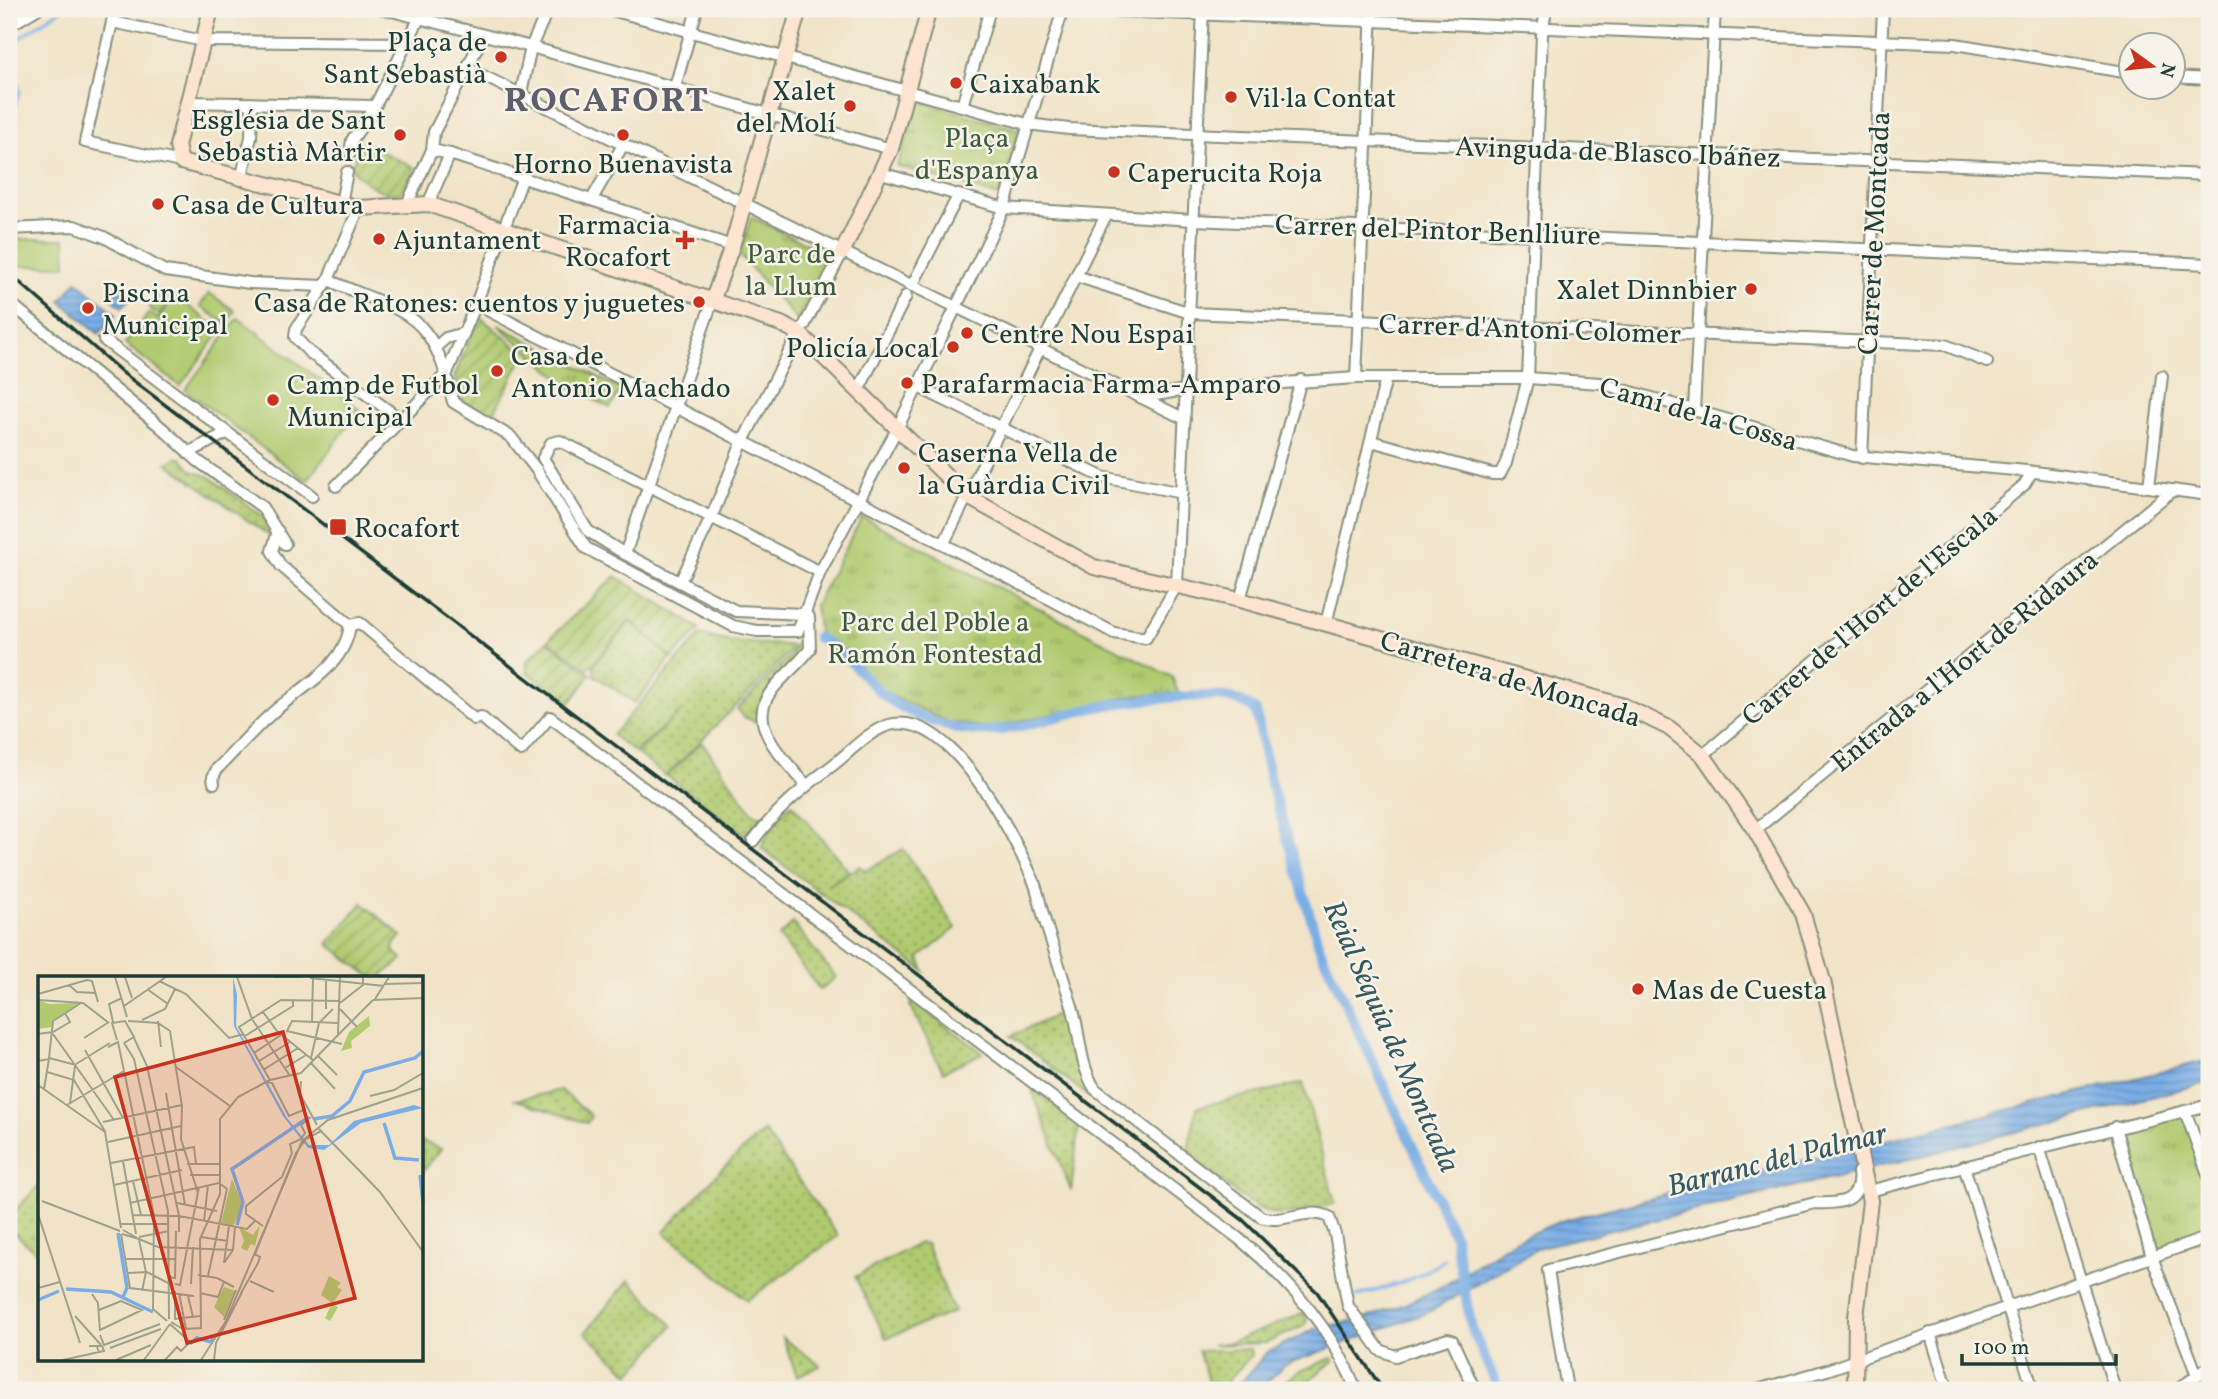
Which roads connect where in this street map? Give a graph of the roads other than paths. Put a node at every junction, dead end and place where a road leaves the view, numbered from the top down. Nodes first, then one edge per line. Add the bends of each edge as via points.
1 (37, 9) edge
2 (115, 9) edge
3 (211, 9) edge
4 (384, 9) edge
5 (548, 9) edge
6 (608, 9) edge
7 (697, 9) edge
8 (799, 9) edge
9 (929, 9) edge
10 (990, 9) edge
11 (1062, 9) edge
12 (1371, 9) edge
13 (1546, 9) edge
14 (1715, 9) edge
15 (1883, 9) edge
16 (1203, 12) edge
17 (421, 14) edge
18 (1371, 21) junction
19 (112, 22) junction
20 (9, 26) edge
21 (1545, 28) junction
22 (691, 30) junction
23 (1714, 35) junction
24 (483, 36) junction
25 (203, 41) junction
26 (1882, 41) junction
27 (405, 43) junction
28 (531, 47) junction
29 (786, 55) junction
30 (467, 68) junction
31 (2116, 71) edge
32 (2186, 78) edge
33 (2209, 79) edge
34 (675, 87) junction
35 (908, 90) junction
36 (522, 93) junction
37 (188, 102) junction
38 (252, 104) junction
39 (374, 106) junction
40 (962, 106) junction
41 (771, 114) junction
42 (1027, 124) junction
43 (1197, 132) junction
44 (1367, 140) junction
45 (623, 145) junction
46 (1538, 148) junction
47 (891, 149) junction
48 (432, 150) junction
49 (350, 153) dead end
50 (450, 154) junction
51 (1709, 155) junction
52 (1879, 161) junction
53 (181, 162) junction
54 (347, 172) dead end
55 (881, 173) junction
56 (2209, 175) edge
57 (523, 177) junction
58 (241, 180) junction
59 (958, 196) junction
60 (592, 200) junction
61 (341, 204) junction
62 (407, 204) junction
63 (428, 204) junction
64 (741, 204) junction
65 (359, 208) junction
66 (1004, 208) junction
67 (1106, 215) junction
68 (1193, 220) junction
69 (1364, 226) junction
70 (505, 228) junction
71 (9, 229) edge
72 (1534, 233) junction
73 (1704, 241) junction
74 (732, 246) junction
75 (1872, 249) junction
76 (842, 253) junction
77 (2209, 264) edge
78 (1076, 276) junction
79 (326, 283) junction
80 (909, 291) junction
81 (713, 299) junction
82 (9, 302) edge
83 (476, 304) junction
84 (957, 308) junction
85 (1190, 313) junction
86 (1359, 320) junction
87 (801, 329) junction
88 (1532, 329) junction
89 (464, 333) junction
90 (1699, 335) junction
91 (104, 340) dead end
92 (1868, 341) junction
93 (438, 346) junction
94 (1041, 348) junction
95 (1987, 362) dead end
96 (447, 373) junction
97 (2162, 376) dead end
98 (1356, 378) junction
99 (1387, 378) junction
100 (1528, 378) junction
101 (1300, 380) junction
102 (918, 387) junction
103 (1185, 390) junction
104 (858, 391) junction
105 (1143, 397) junction
106 (677, 407) junction
107 (1694, 411) junction
108 (400, 419) junction
109 (1185, 419) junction
110 (1002, 428) junction
111 (897, 429) junction
112 (226, 433) junction
113 (1371, 441) junction
114 (742, 443) junction
115 (188, 453) junction
116 (1862, 458) junction
117 (2032, 472) junction
118 (336, 486) dead end
119 (648, 487) junction
120 (2149, 487) junction
121 (2173, 490) junction
122 (1182, 493) junction
123 (2209, 495) edge
124 (312, 496) dead end
125 (968, 497) junction
126 (858, 500) junction
127 (711, 518) junction
128 (278, 531) junction
129 (944, 542) junction
130 (285, 544) dead end
131 (625, 554) junction
132 (820, 572) junction
133 (680, 582) junction
134 (1177, 585) junction
135 (1240, 600) junction
136 (803, 614) junction
137 (1326, 624) junction
138 (350, 625) junction
139 (1703, 755) junction
140 (214, 783) dead end
141 (806, 785) junction
142 (1755, 830) junction
143 (753, 841) dead end
144 (2209, 1105) edge
145 (2185, 1111) junction
146 (2115, 1127) junction
147 (2039, 1147) junction
148 (1964, 1166) junction
149 (2209, 1177) edge
150 (1864, 1185) junction
151 (2209, 1237) edge
152 (2152, 1257) junction
153 (2083, 1282) junction
154 (2008, 1306) junction
155 (1930, 1333) junction
156 (1856, 1360) junction
157 (2209, 1367) edge
158 (2197, 1376) junction
159 (1356, 1390) edge
160 (1475, 1390) edge
161 (1567, 1390) edge
162 (1757, 1390) edge
163 (1855, 1390) edge
164 (1948, 1390) edge
165 (2033, 1390) edge
166 (2115, 1390) edge
167 (2177, 1390) edge

1 - 20 street
2 - 19 street
3 - 25 street
4 - 17 street
5 - 28 street
6 - 22 street
7 - 22 street
8 - 29 street
9 - 35 street
10 - 40 street
11 - 16 street
11 - 42 street
12 - 18 street
13 - 21 street
14 - 23 street
15 - 26 street, Carrer de Montcada
16 - 18 street
16 - 43 street
17 - 24 street
17 - 27 street
18 - 21 street
18 - 44 street
19 - 25 street
19 - 53 street via 85,142
21 - 23 street
21 - 46 street
22 - 29 street
22 - 34 street
23 - 26 street
23 - 51 street
24 - 28 street
24 - 30 street
25 - 27 street
25 - 37 street
26 - 31 street via 1955,44
26 - 52 street, Carrer de Montcada
27 - 39 street
28 - 34 street
28 - 36 street
29 - 35 street
29 - 41 street
30 - 36 street
30 - 48 street via 434,132
32 - 33 street
34 - 41 street
35 - 40 street
35 - 47 street
36 - 45 street
37 - 38 street
37 - 53 street via 177,146
38 - 39 street
38 - 58 street via 251,137
39 - 49 street via 357,130
40 - 42 street
41 - 47 street
41 - 64 street
42 - 43 street, Avinguda de Blasco Ibáñez
42 - 66 street
43 - 44 street, Avinguda de Blasco Ibáñez
43 - 68 street
44 - 46 street, Avinguda de Blasco Ibáñez
44 - 69 street
45 - 60 street
45 - 64 street
46 - 51 street, Avinguda de Blasco Ibáñez
46 - 72 street
47 - 55 street
48 - 50 street
48 - 62 street
50 - 57 street
50 - 63 street
51 - 52 street, Avinguda de Blasco Ibáñez
51 - 73 street
52 - 56 street, Avinguda de Blasco Ibáñez
52 - 75 street, Carrer de Montcada
53 - 58 street
54 - 61 street
55 - 59 street
55 - 76 street
57 - 60 street
57 - 70 street
58 - 61 street
59 - 66 street
59 - 80 street
60 - 74 street
61 - 65 street
62 - 63 street
62 - 65 street
63 - 70 street
64 - 74 street
64 - 76 street
65 - 79 street
66 - 67 street, Carrer del Pintor Benlliure
66 - 84 street
67 - 68 street, Carrer del Pintor Benlliure
67 - 78 street
68 - 69 street, Carrer del Pintor Benlliure
68 - 85 street
69 - 72 street, Carrer del Pintor Benlliure
69 - 86 street
70 - 81 street
70 - 83 street
71 - 79 street via 74,226 165,271 250,283
72 - 73 street, Carrer del Pintor Benlliure
72 - 88 street
73 - 75 street, Carrer del Pintor Benlliure
73 - 90 street
74 - 81 street
75 - 77 street, Carrer del Pintor Benlliure
75 - 92 street, Carrer de Montcada
76 - 80 street
76 - 87 street
78 - 85 street, Carrer d'Antoni Colomer
78 - 94 street
79 - 93 street via 400,310 421,323
79 - 108 street via 295,337
80 - 84 street
80 - 104 street
81 - 87 street
81 - 106 street
82 - 115 street
83 - 89 street
83 - 106 street
84 - 94 street
84 - 102 street
85 - 86 street, Carrer d'Antoni Colomer
85 - 103 street
86 - 88 street, Carrer d'Antoni Colomer
86 - 98 street
87 - 104 street, Carretera de Moncada
87 - 114 street
88 - 90 street, Carrer d'Antoni Colomer
88 - 100 street
89 - 93 street via 446,338
89 - 96 street
90 - 92 street, Carrer d'Antoni Colomer
90 - 107 street
91 - 112 street
92 - 95 street, Carrer d'Antoni Colomer via 1945,345
92 - 116 street, Carrer de Montcada
93 - 96 street
94 - 105 street
94 - 110 street
96 - 108 street
96 - 136 street via 453,402 511,437 586,548 733,626 798,631
97 - 120 street
98 - 99 street, Camí de la Cossa
98 - 101 street, Camí de la Cossa
99 - 100 street, Camí de la Cossa
99 - 113 street
100 - 107 street, Camí de la Cossa via 1600,383
100 - 113 street via 1500,474
101 - 103 street, Camí de la Cossa
101 - 135 street
102 - 110 street
102 - 111 street
103 - 105 street, Camí de la Cossa
103 - 109 street
104 - 111 street, Carretera de Moncada
105 - 109 street
106 - 114 street
106 - 119 street
107 - 116 street, Camí de la Cossa
108 - 118 street
109 - 122 street
110 - 122 street via 1102,477
110 - 125 street
111 - 125 street, Carretera de Moncada
111 - 126 street
112 - 115 street
112 - 124 street
113 - 137 street
114 - 126 street
114 - 127 street
115 - 128 street via 262,507
116 - 117 street, Camí de la Cossa
117 - 120 street, Camí de la Cossa
117 - 139 street, Carrer de l'Hort de l'Escala via 2024,485
119 - 127 street
119 - 131 street
119 - 131 street via 560,441 551,443 543,458 588,531
120 - 121 street, Camí de la Cossa
121 - 123 street, Camí de la Cossa
121 - 142 street, Entrada a l'Hort de Ridaura
122 - 134 street
125 - 129 street
125 - 134 street, Carretera de Moncada via 1094,567
126 - 129 street
126 - 132 street
127 - 132 street
127 - 133 street
128 - 130 street
128 - 138 street via 272,551 281,566
129 - 134 street via 1128,638 1146,638
131 - 133 street
132 - 136 street
133 - 136 street via 736,611
134 - 135 street, Carretera de Moncada
135 - 137 street, Carretera de Moncada
136 - 141 street via 809,618 810,649 772,690 761,722
137 - 139 street, Carretera de Moncada via 1624,706 1670,728
138 - 140 street via 340,651 321,675 268,716 217,769
138 - 159 street via 360,623 474,719 481,717 521,751 550,717 1227,1230 1271,1267 1320,1322
139 - 142 street, Carretera de Moncada
141 - 143 street via 769,819
141 - 160 street via 892,724 922,729 946,744 998,810 1033,878 1073,1009 1082,1065 1099,1095 1261,1217 1329,1217 1348,1306 1381,1350 1395,1356 1452,1340
142 - 150 street, Carretera de Moncada via 1803,914 1823,981
144 - 145 street
145 - 146 street
145 - 149 street
146 - 147 street
146 - 152 street
147 - 148 street
147 - 153 street
148 - 150 street
148 - 154 street
150 - 156 street, Carretera de Moncada via 1870,1210 1856,1317
150 - 161 street via 1842,1202 1815,1203 1548,1270
151 - 152 street
152 - 153 street
152 - 158 street
153 - 154 street
153 - 166 street
154 - 155 street
154 - 165 street
155 - 156 street
155 - 164 street
156 - 162 street
156 - 163 street, Carretera de Moncada
157 - 158 street
158 - 167 street

